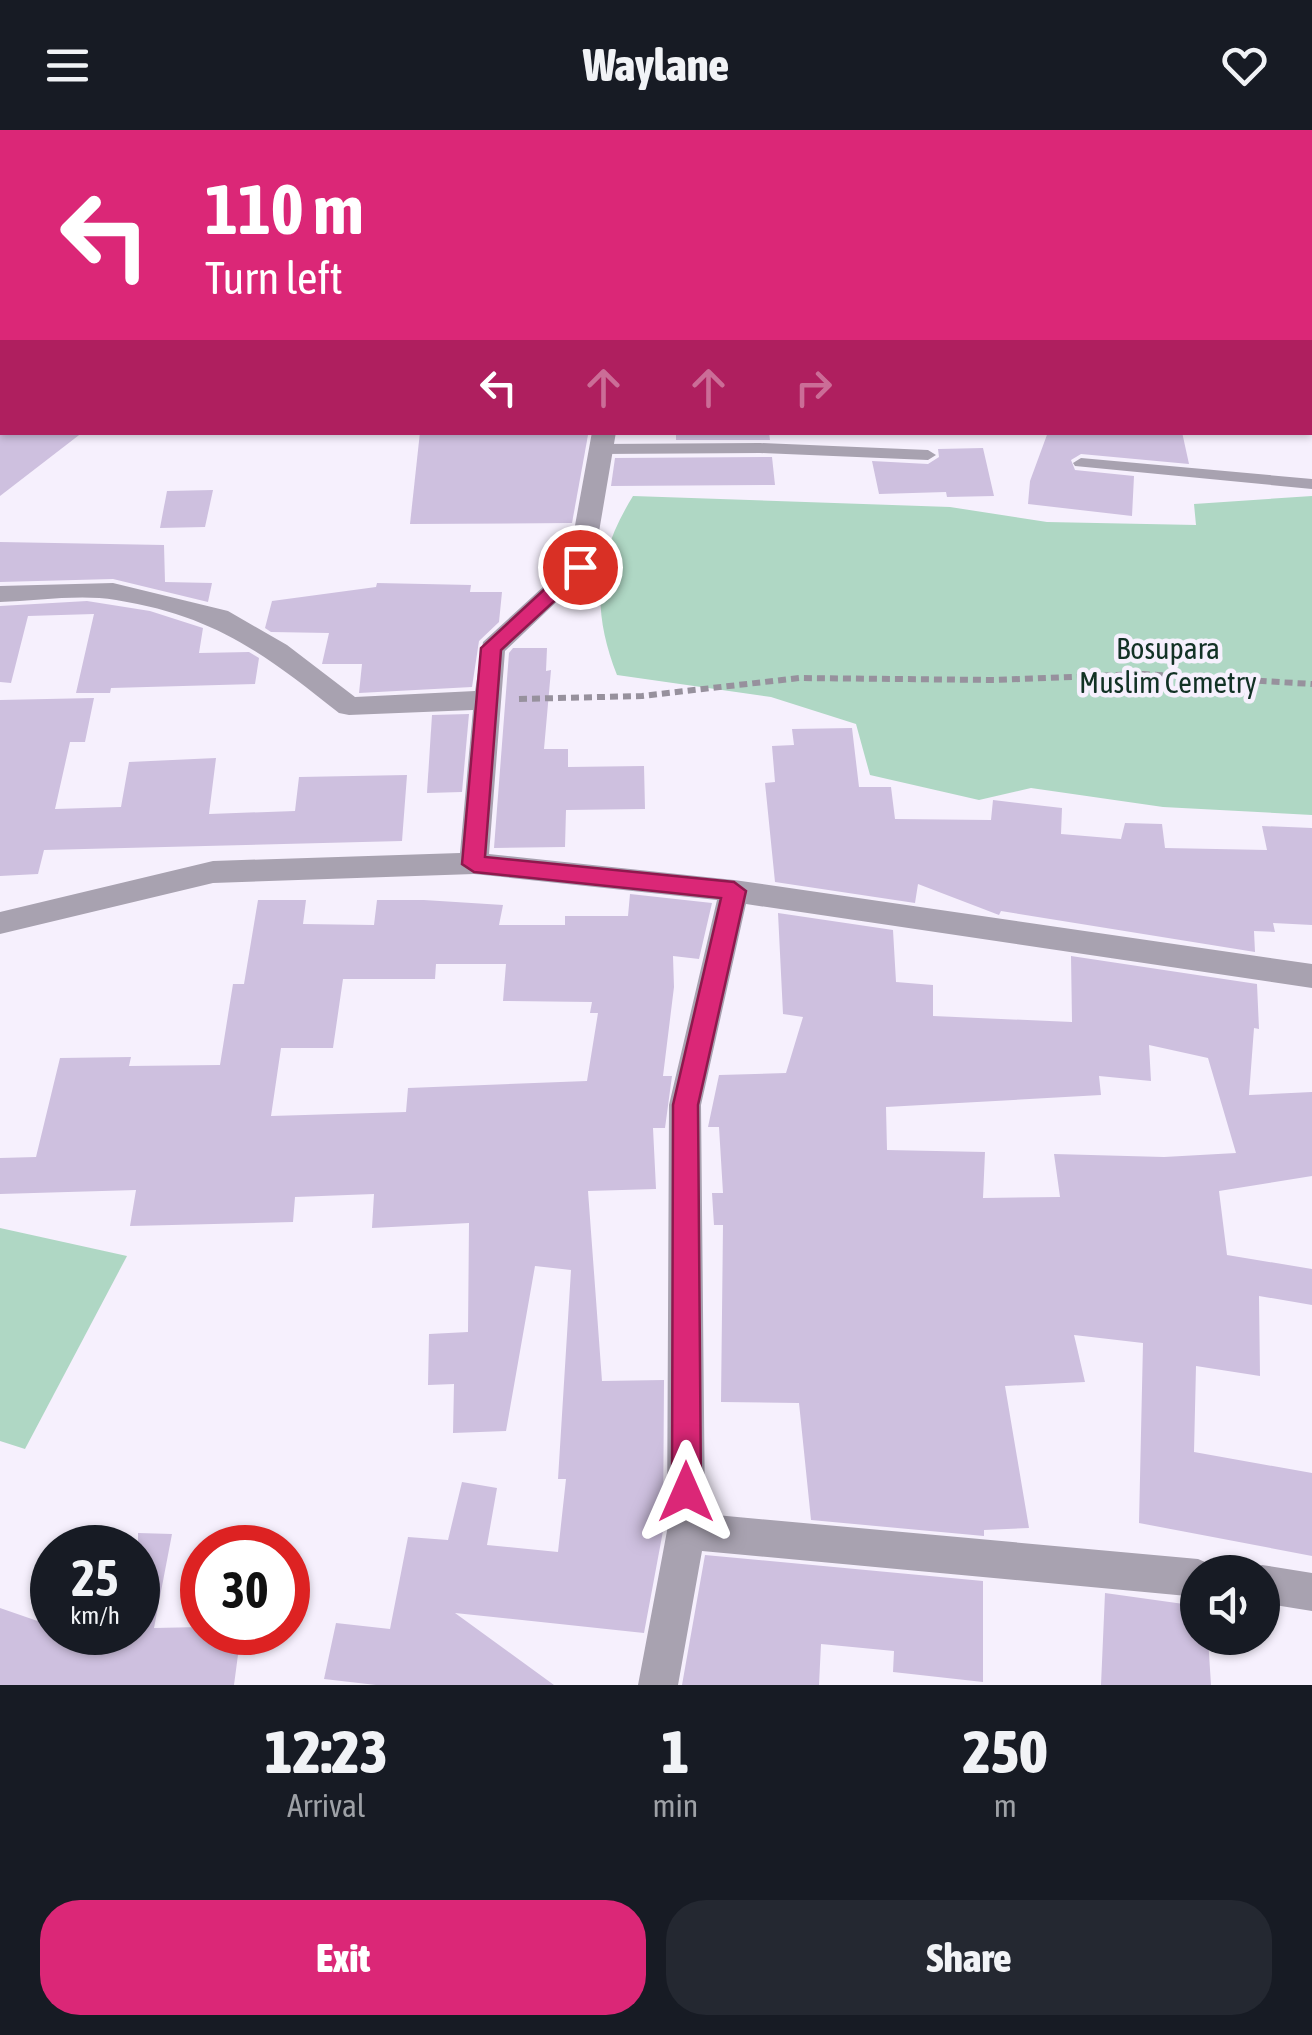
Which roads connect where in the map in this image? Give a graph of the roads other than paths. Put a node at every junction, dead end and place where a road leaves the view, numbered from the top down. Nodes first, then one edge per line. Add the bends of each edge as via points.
1 (602, 441) edge
2 (928, 455) dead end
3 (1082, 463) dead end
4 (1312, 484) edge
5 (0, 594) edge
6 (488, 700) junction
7 (474, 864) junction
8 (734, 891) junction
9 (0, 922) edge
10 (1312, 976) edge
11 (686, 1531) junction
12 (1180, 1576) edge
13 (1280, 1587) edge
14 (1312, 1592) edge
15 (658, 1685) edge

1 - 2 lane
1 - 6 street via 580,567 492,648
3 - 4 lane
5 - 6 street via 114,590 220,617 349,706
6 - 7 street
7 - 8 street
7 - 9 street via 213,872
8 - 10 street
8 - 11 street via 685,1105
11 - 12 street
11 - 15 street
13 - 14 street

